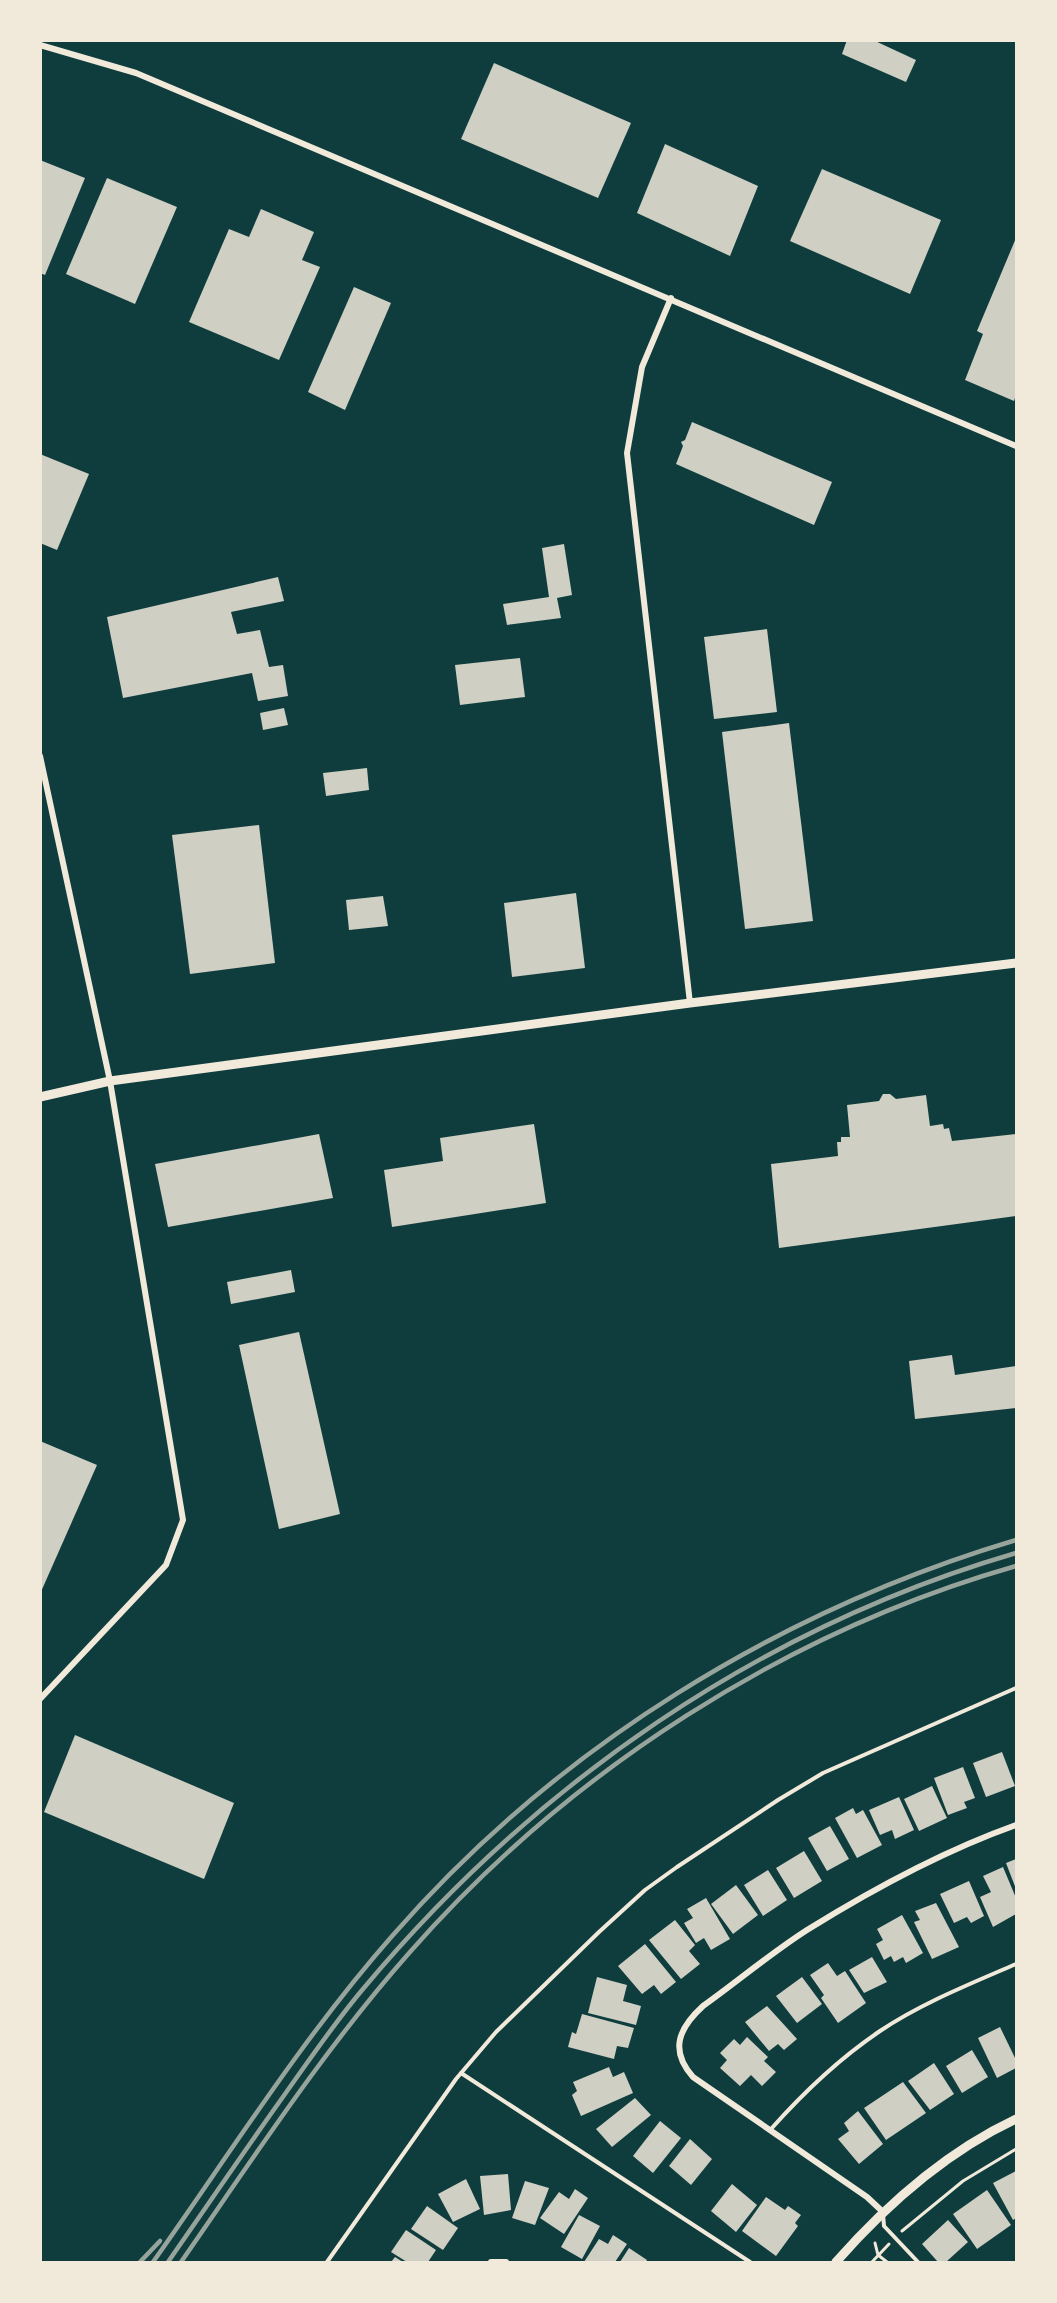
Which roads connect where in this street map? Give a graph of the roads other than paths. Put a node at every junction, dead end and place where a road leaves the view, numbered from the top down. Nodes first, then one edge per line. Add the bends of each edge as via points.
1 (40, 45) edge
2 (671, 298) junction
3 (1017, 446) edge
4 (40, 756) edge
5 (1017, 963) edge
6 (690, 1003) junction
7 (110, 1081) junction
8 (40, 1097) edge
9 (1017, 1688) edge
10 (40, 1699) edge
11 (1017, 1825) edge
12 (1017, 1964) edge
13 (460, 2073) junction
14 (1017, 2119) edge
15 (771, 2129) junction
16 (884, 2212) junction
17 (327, 2262) edge
18 (491, 2262) edge
19 (506, 2262) edge
20 (750, 2262) edge
21 (836, 2262) edge
22 (918, 2262) edge

1 - 2 street via 136,73
2 - 3 street
2 - 6 street via 642,367 627,453
4 - 7 street
5 - 6 street
6 - 7 street
7 - 8 street
7 - 10 street via 183,1520 166,1565
9 - 13 lane via 823,1773 676,1867 599,1932 496,2032
11 - 15 street via 957,1848 806,1931 703,2006 687,2023 679,2043 687,2069 705,2086
12 - 15 lane via 950,1993 879,2032 799,2097
13 - 17 lane
13 - 20 lane
14 - 16 street via 945,2161
15 - 16 street
16 - 21 street
16 - 22 lane via 884,2226
18 - 19 street

